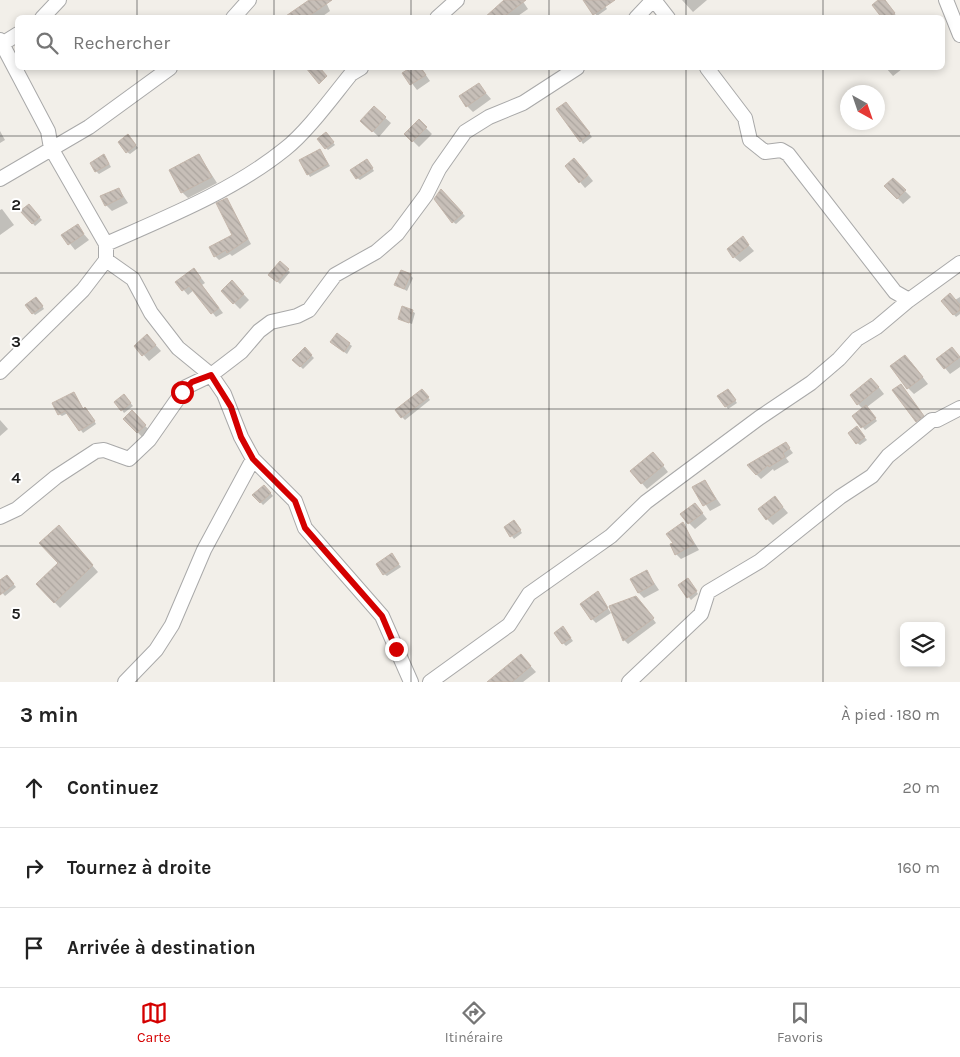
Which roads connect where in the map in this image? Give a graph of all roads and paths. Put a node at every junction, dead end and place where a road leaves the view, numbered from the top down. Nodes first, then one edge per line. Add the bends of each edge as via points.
1 (58, 0) edge
2 (249, 0) edge
3 (457, 0) edge
4 (653, 0) edge
5 (946, 0) edge
6 (45, 15) edge
7 (235, 15) edge
8 (440, 15) edge
9 (639, 15) edge
10 (666, 15) edge
11 (15, 35) edge
12 (960, 35) edge
13 (1, 42) edge
14 (15, 69) edge
15 (16, 70) edge
16 (167, 70) edge
17 (358, 70) edge
18 (574, 70) edge
19 (709, 70) edge
20 (50, 148) junction
21 (0, 180) edge
22 (106, 244) junction
23 (106, 260) junction
24 (960, 263) edge
25 (909, 300) junction
26 (0, 372) edge
27 (211, 375) junction
28 (960, 408) edge
29 (253, 459) junction
30 (0, 517) edge
31 (125, 682) edge
32 (411, 682) edge
33 (430, 682) edge
34 (629, 682) edge

1 - 6 street
2 - 7 street
3 - 8 street
4 - 9 street
4 - 10 street
5 - 12 street
11 - 13 street
13 - 14 street
15 - 20 street via 48,131
16 - 20 street via 89,127
17 - 22 street via 286,149 236,182
18 - 27 street via 522,103 465,132 397,234 376,252 335,275 309,310 271,322 258,331 248,346
19 - 25 street via 746,118 750,140 765,152 781,150 788,154 896,292
20 - 21 street
20 - 22 street
22 - 23 street
23 - 26 street via 83,290
23 - 27 street via 132,279 151,313 178,348
24 - 25 street
25 - 33 street via 857,340 811,383 646,502 611,536 529,594 509,625
27 - 29 street via 231,407
27 - 30 street via 186,387 133,457 96,451 56,476 17,509
28 - 34 street via 932,420 888,456 872,476 840,497 760,561 708,592 701,614
29 - 31 street via 204,550 172,625 156,650
29 - 32 street via 295,501 305,528 382,616

